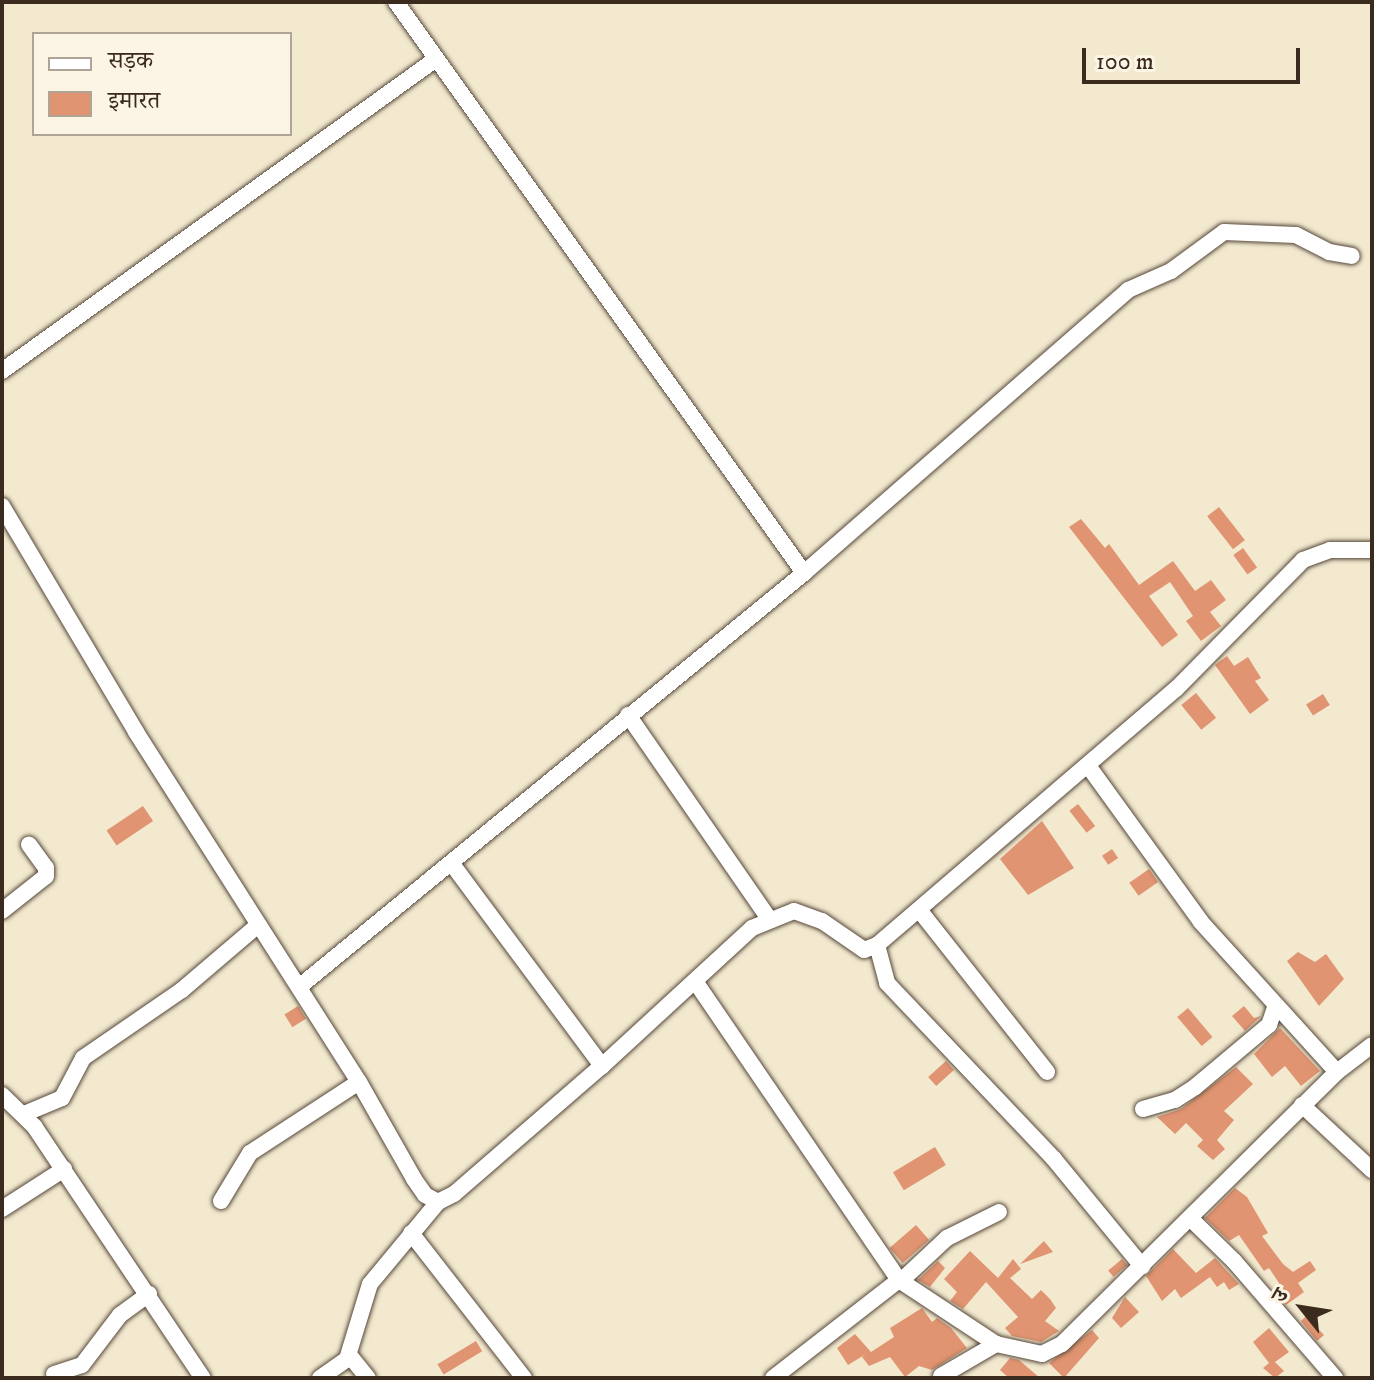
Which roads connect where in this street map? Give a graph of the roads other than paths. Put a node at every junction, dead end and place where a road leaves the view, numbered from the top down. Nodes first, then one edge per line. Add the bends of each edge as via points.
1 (396, 2) edge
2 (436, 59) junction
3 (1352, 256) dead end
4 (2, 371) edge
5 (2, 506) edge
6 (1372, 550) edge
7 (804, 573) junction
8 (628, 715) junction
9 (1089, 767) junction
10 (29, 845) dead end
11 (452, 864) junction
12 (2, 911) edge
13 (920, 911) junction
14 (768, 917) junction
15 (257, 926) junction
16 (877, 945) junction
17 (695, 981) junction
18 (299, 987) junction
19 (1275, 1008) junction
20 (1372, 1045) edge
21 (602, 1066) junction
22 (1047, 1072) dead end
23 (1337, 1072) junction
24 (359, 1082) junction
25 (2, 1095) edge
26 (1302, 1105) junction
27 (1143, 1109) dead end
28 (24, 1114) junction
29 (64, 1169) junction
30 (1372, 1170) edge
31 (221, 1201) dead end
32 (438, 1202) junction
33 (2, 1209) edge
34 (999, 1212) dead end
35 (1191, 1219) junction
36 (411, 1233) junction
37 (1142, 1266) junction
38 (900, 1280) junction
39 (149, 1294) junction
40 (996, 1344) junction
41 (350, 1356) junction
42 (54, 1374) dead end
43 (941, 1376) edge
44 (203, 1378) edge
45 (320, 1378) edge
46 (368, 1378) edge
47 (524, 1378) edge
48 (773, 1378) edge
49 (1335, 1378) edge

1 - 2 street
2 - 4 street
2 - 7 street
3 - 7 street via 1329,252 1296,235 1217,235 1171,271 1116,298
5 - 15 street
6 - 9 street via 1330,550 1303,560 1176,689
7 - 8 street
8 - 11 street
8 - 14 street
9 - 13 street
9 - 19 street via 1201,922
10 - 12 street via 46,876
11 - 18 street
11 - 21 street
13 - 16 street
13 - 22 street
14 - 16 street via 807,914 864,950
14 - 17 street
15 - 18 street
15 - 28 street via 174,996 83,1058 62,1098
16 - 37 street via 887,983 1054,1159
17 - 21 street
17 - 38 street
18 - 24 street
19 - 23 street
19 - 27 street via 1269,1025 1195,1087 1175,1100
20 - 23 street
21 - 32 street via 454,1194
23 - 26 street
24 - 31 street via 250,1153
24 - 32 street via 421,1190
25 - 28 street
26 - 30 street
26 - 35 street
28 - 29 street
29 - 33 street
29 - 39 street
32 - 36 street
34 - 38 street via 947,1238
35 - 37 street
35 - 49 street
36 - 41 street via 370,1284
36 - 47 street
37 - 40 street via 1046,1354
38 - 40 street
38 - 48 street
39 - 42 street via 120,1315 82,1365
39 - 44 street
40 - 43 street
41 - 45 street
41 - 46 street

